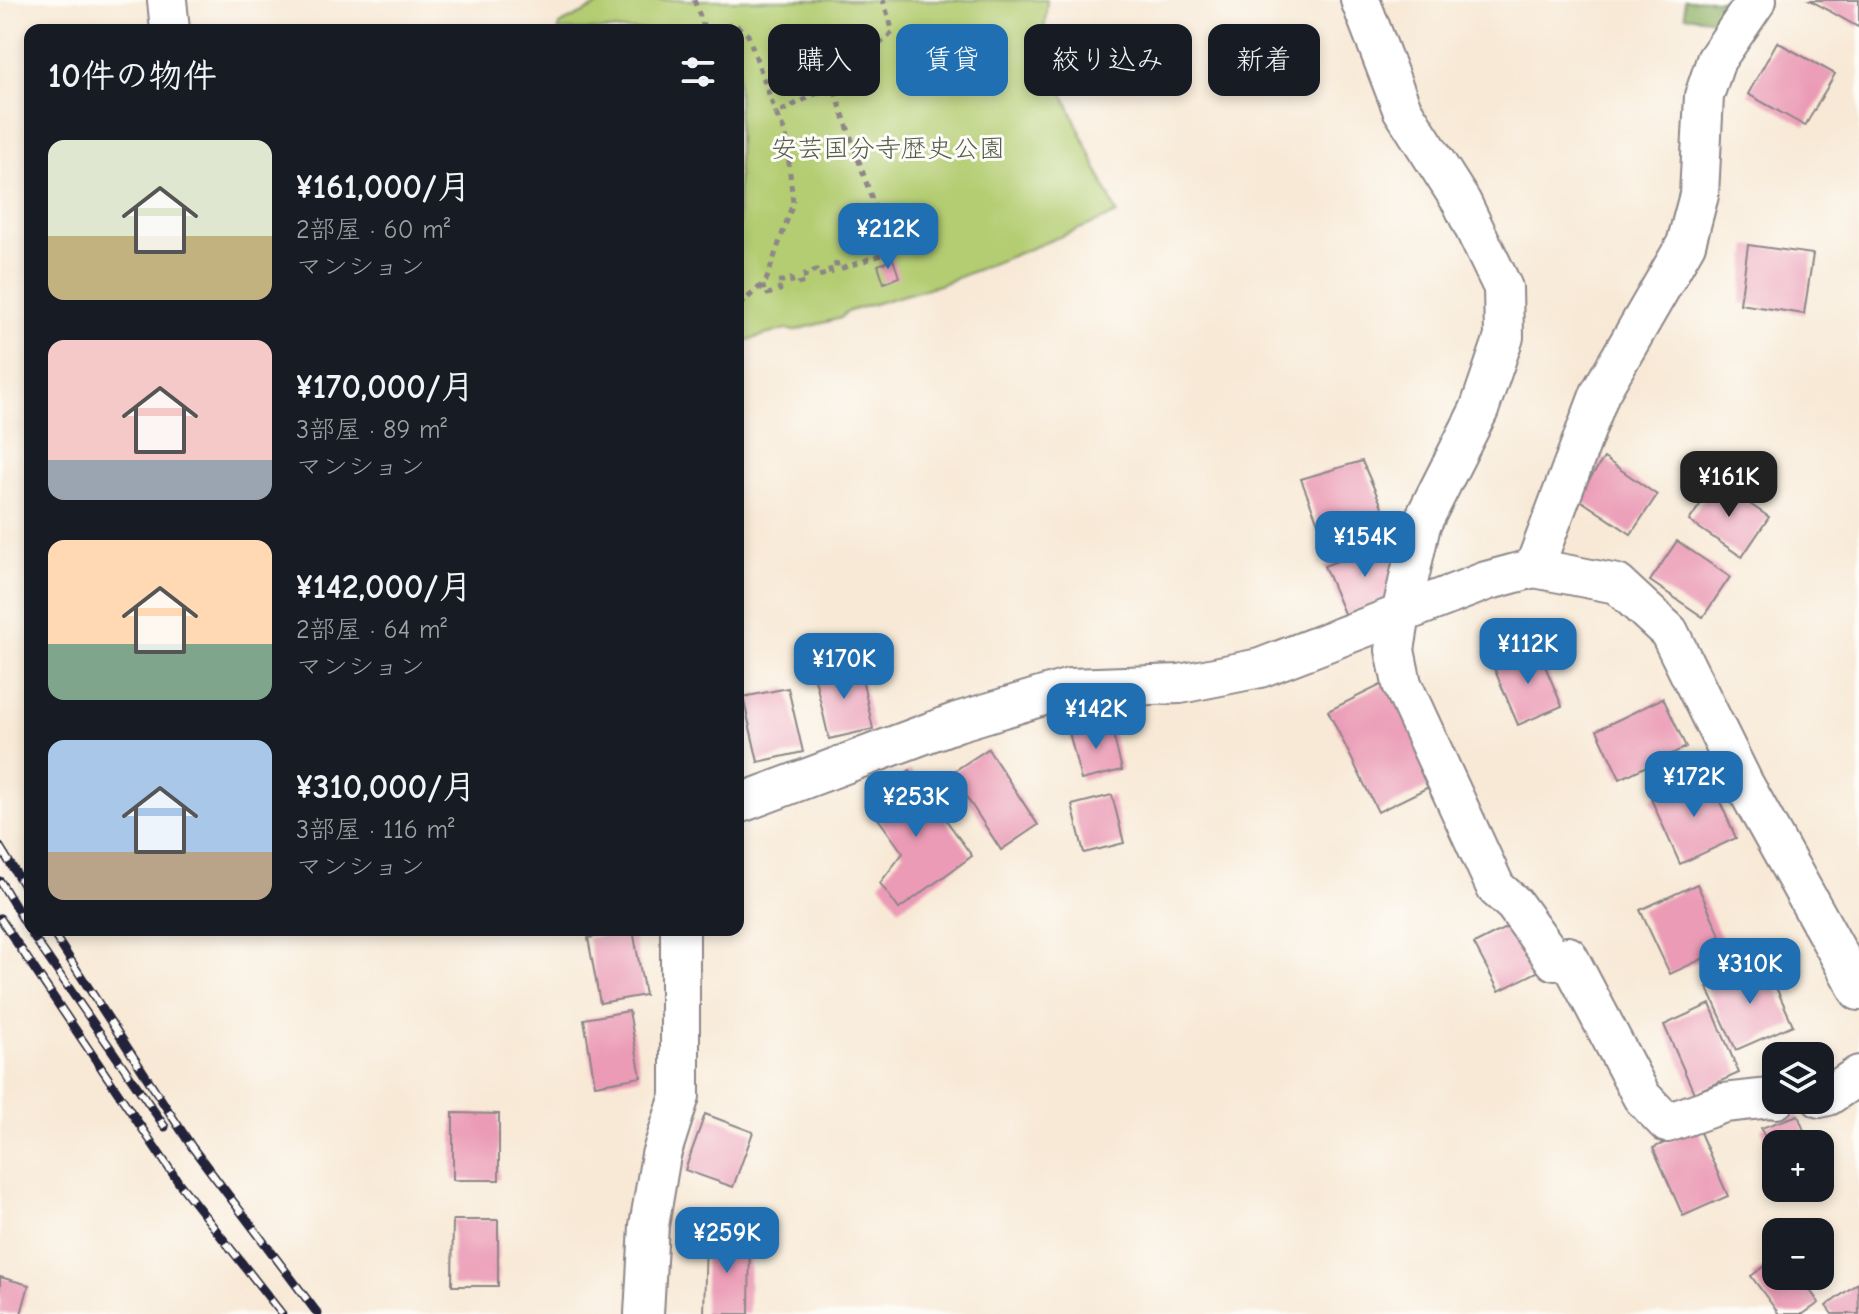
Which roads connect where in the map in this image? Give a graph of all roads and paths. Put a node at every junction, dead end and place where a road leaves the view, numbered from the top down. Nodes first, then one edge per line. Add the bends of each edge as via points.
1 (167, 0) edge
2 (694, 0) edge
3 (883, 0) edge
4 (1360, 0) edge
5 (1757, 0) edge
6 (169, 24) edge
7 (703, 24) edge
8 (744, 32) edge
9 (880, 43) edge
10 (812, 96) edge
11 (837, 96) edge
12 (776, 114) junction
13 (755, 291) junction
14 (744, 301) edge
15 (1534, 568) junction
16 (1401, 614) junction
17 (744, 802) edge
18 (680, 936) edge
19 (1859, 991) edge
20 (1859, 1075) edge
21 (1834, 1092) edge
22 (1762, 1099) edge
23 (644, 1314) edge

1 - 6 street
2 - 7 path
3 - 9 path via 893,32
4 - 16 street via 1402,109 1462,203 1503,288 1504,337 1479,410 1421,525
5 - 15 street via 1716,60 1704,96 1699,195 1686,244 1600,393
8 - 12 path
10 - 12 path
11 - 13 path via 890,252 843,268 842,263 829,266 831,273 818,276 816,270 805,274 806,282 777,282 780,290 768,294 766,287
12 - 13 path via 786,134 793,203 766,281
13 - 14 path
15 - 16 street
15 - 19 street via 1617,584 1669,632 1744,784
16 - 17 street via 1260,668 1180,684 1070,688 957,722
16 - 22 street via 1395,650 1402,684 1496,888 1555,961 1568,956 1642,1097 1667,1123 1724,1103
18 - 23 street via 680,1096 661,1155 649,1226
20 - 21 street

